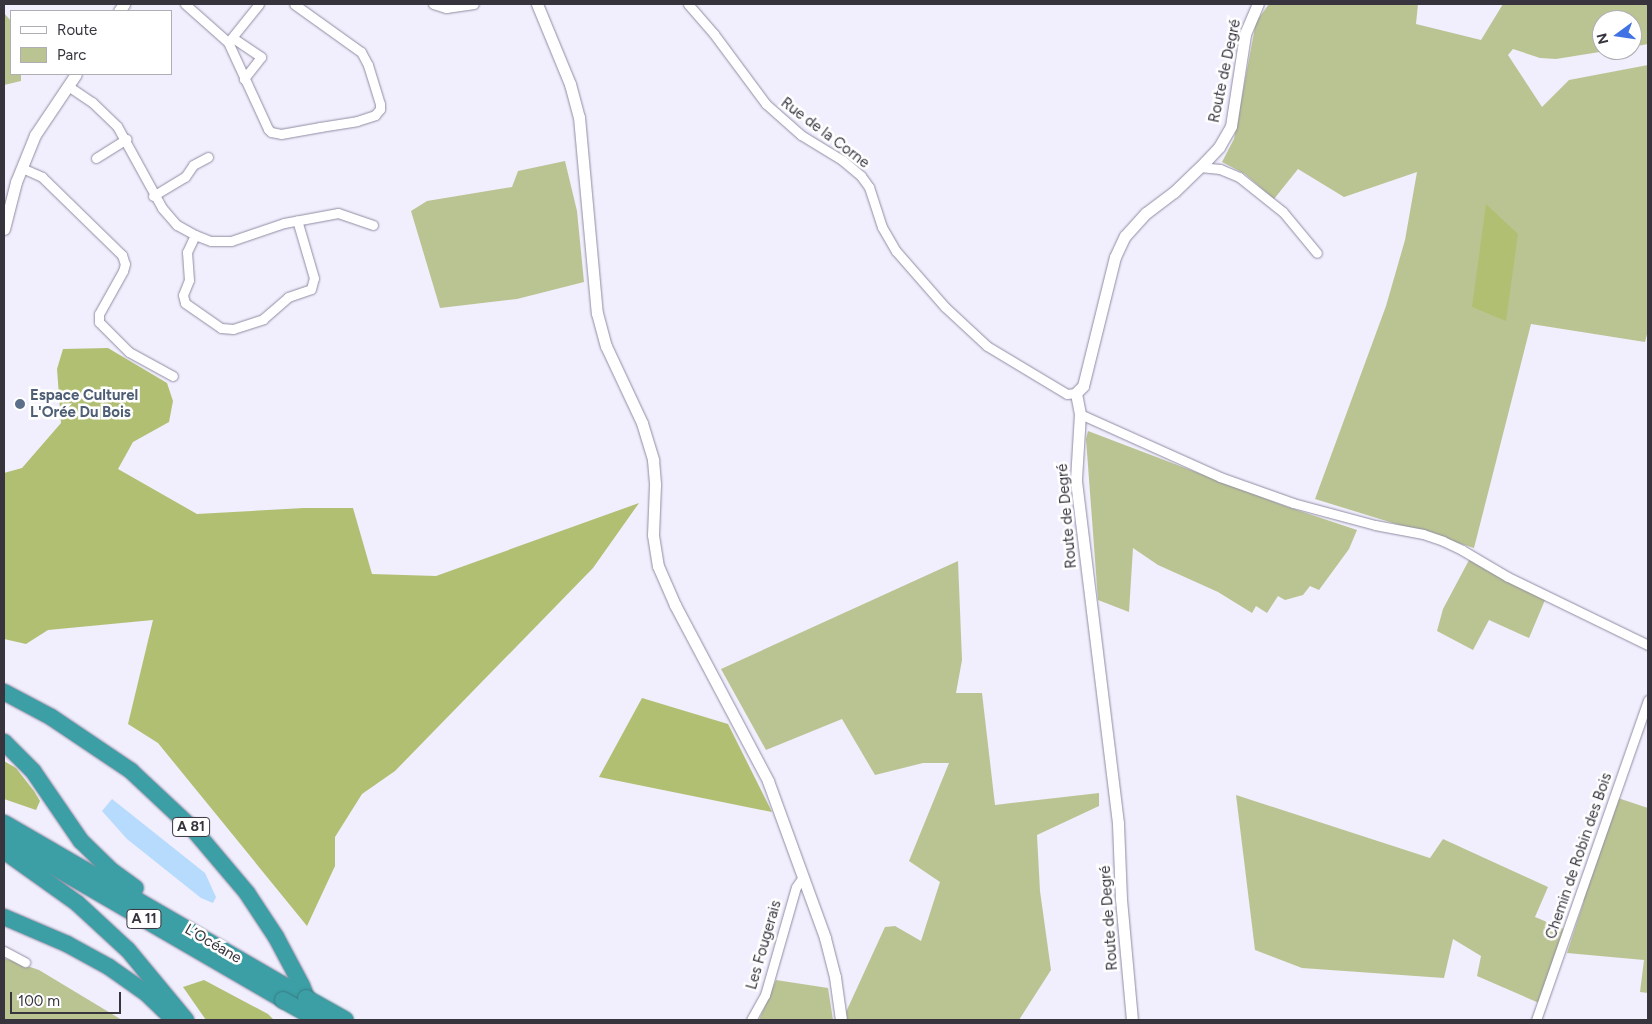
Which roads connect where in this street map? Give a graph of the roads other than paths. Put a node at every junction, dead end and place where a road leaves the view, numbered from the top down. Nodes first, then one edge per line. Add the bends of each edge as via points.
1 (185, 4) edge
2 (259, 4) edge
3 (294, 4) edge
4 (433, 4) edge
5 (474, 4) edge
6 (536, 4) edge
7 (688, 4) edge
8 (1258, 4) edge
9 (231, 40) junction
10 (75, 75) edge
11 (244, 79) junction
12 (68, 86) junction
13 (126, 139) junction
14 (208, 157) dead end
15 (96, 158) dead end
16 (1200, 167) junction
17 (22, 168) junction
18 (153, 196) junction
19 (296, 220) junction
20 (373, 225) dead end
21 (4, 228) edge
22 (195, 235) junction
23 (1317, 253) dead end
24 (173, 376) dead end
25 (1076, 393) junction
26 (1080, 414) junction
27 (1648, 645) edge
28 (4, 692) edge
29 (1648, 700) edge
30 (4, 742) edge
31 (4, 823) edge
32 (4, 838) edge
33 (4, 851) edge
34 (803, 877) junction
35 (4, 917) edge
36 (220, 948) junction
37 (4, 950) edge
38 (25, 962) dead end
39 (286, 994) junction
40 (174, 1020) edge
41 (186, 1020) edge
42 (317, 1020) edge
43 (345, 1020) edge
44 (751, 1020) edge
45 (841, 1020) edge
46 (1132, 1020) edge
47 (1536, 1020) edge

1 - 9 street
2 - 9 street
3 - 11 street via 361,52 380,104 378,112 357,121 276,134 268,129
4 - 5 street via 446,8
6 - 34 street via 570,84 579,118 597,313 606,346 648,440 654,474 653,535 658,566 768,781
7 - 25 street, Rue de la Corne via 766,104 802,136 842,160 860,176 869,187 882,227 896,251 945,307 987,346 1067,394
8 - 16 street, Route de Degré via 1245,34 1231,126 1219,147
9 - 11 street
9 - 11 street via 261,57
10 - 12 street
12 - 13 street via 92,102
12 - 17 street via 42,124
13 - 15 street
13 - 18 street
14 - 18 street via 193,165 185,177
16 - 23 street via 1220,169 1239,177 1283,212
16 - 25 street, Route de Degré via 1146,213 1125,236 1115,257 1083,386
17 - 21 street
17 - 24 street via 42,177 122,255 124,271 99,314 99,322 130,352
18 - 22 street via 177,225
19 - 20 street via 338,213
19 - 22 street via 231,241 211,241
19 - 22 street via 314,278 312,289 288,297 263,319 232,329 221,328 185,303 183,295 189,280 187,252
25 - 26 street, Route de Degré
26 - 27 street via 1220,477 1284,500 1443,541
26 - 46 street, Route de Degré via 1077,487 1118,823
28 - 42 highway, A 81 via 51,717 115,760 163,798 193,829 276,937
29 - 47 street, Chemin de Robin des Bois
30 - 36 highway via 33,772 90,851 128,883 207,932
31 - 36 highway, L’Océane / A 11
32 - 39 highway, L’Océane / A 11
33 - 41 highway via 77,903 128,950
34 - 44 street, Les Fougerais via 796,887 766,995
34 - 45 street via 832,963
35 - 40 highway via 67,944 116,971 146,993
36 - 39 highway, L’Océane / A 11
37 - 38 street
39 - 42 highway, L’Océane / A 11, bridge
39 - 43 highway, L’Océane / A 11, bridge

